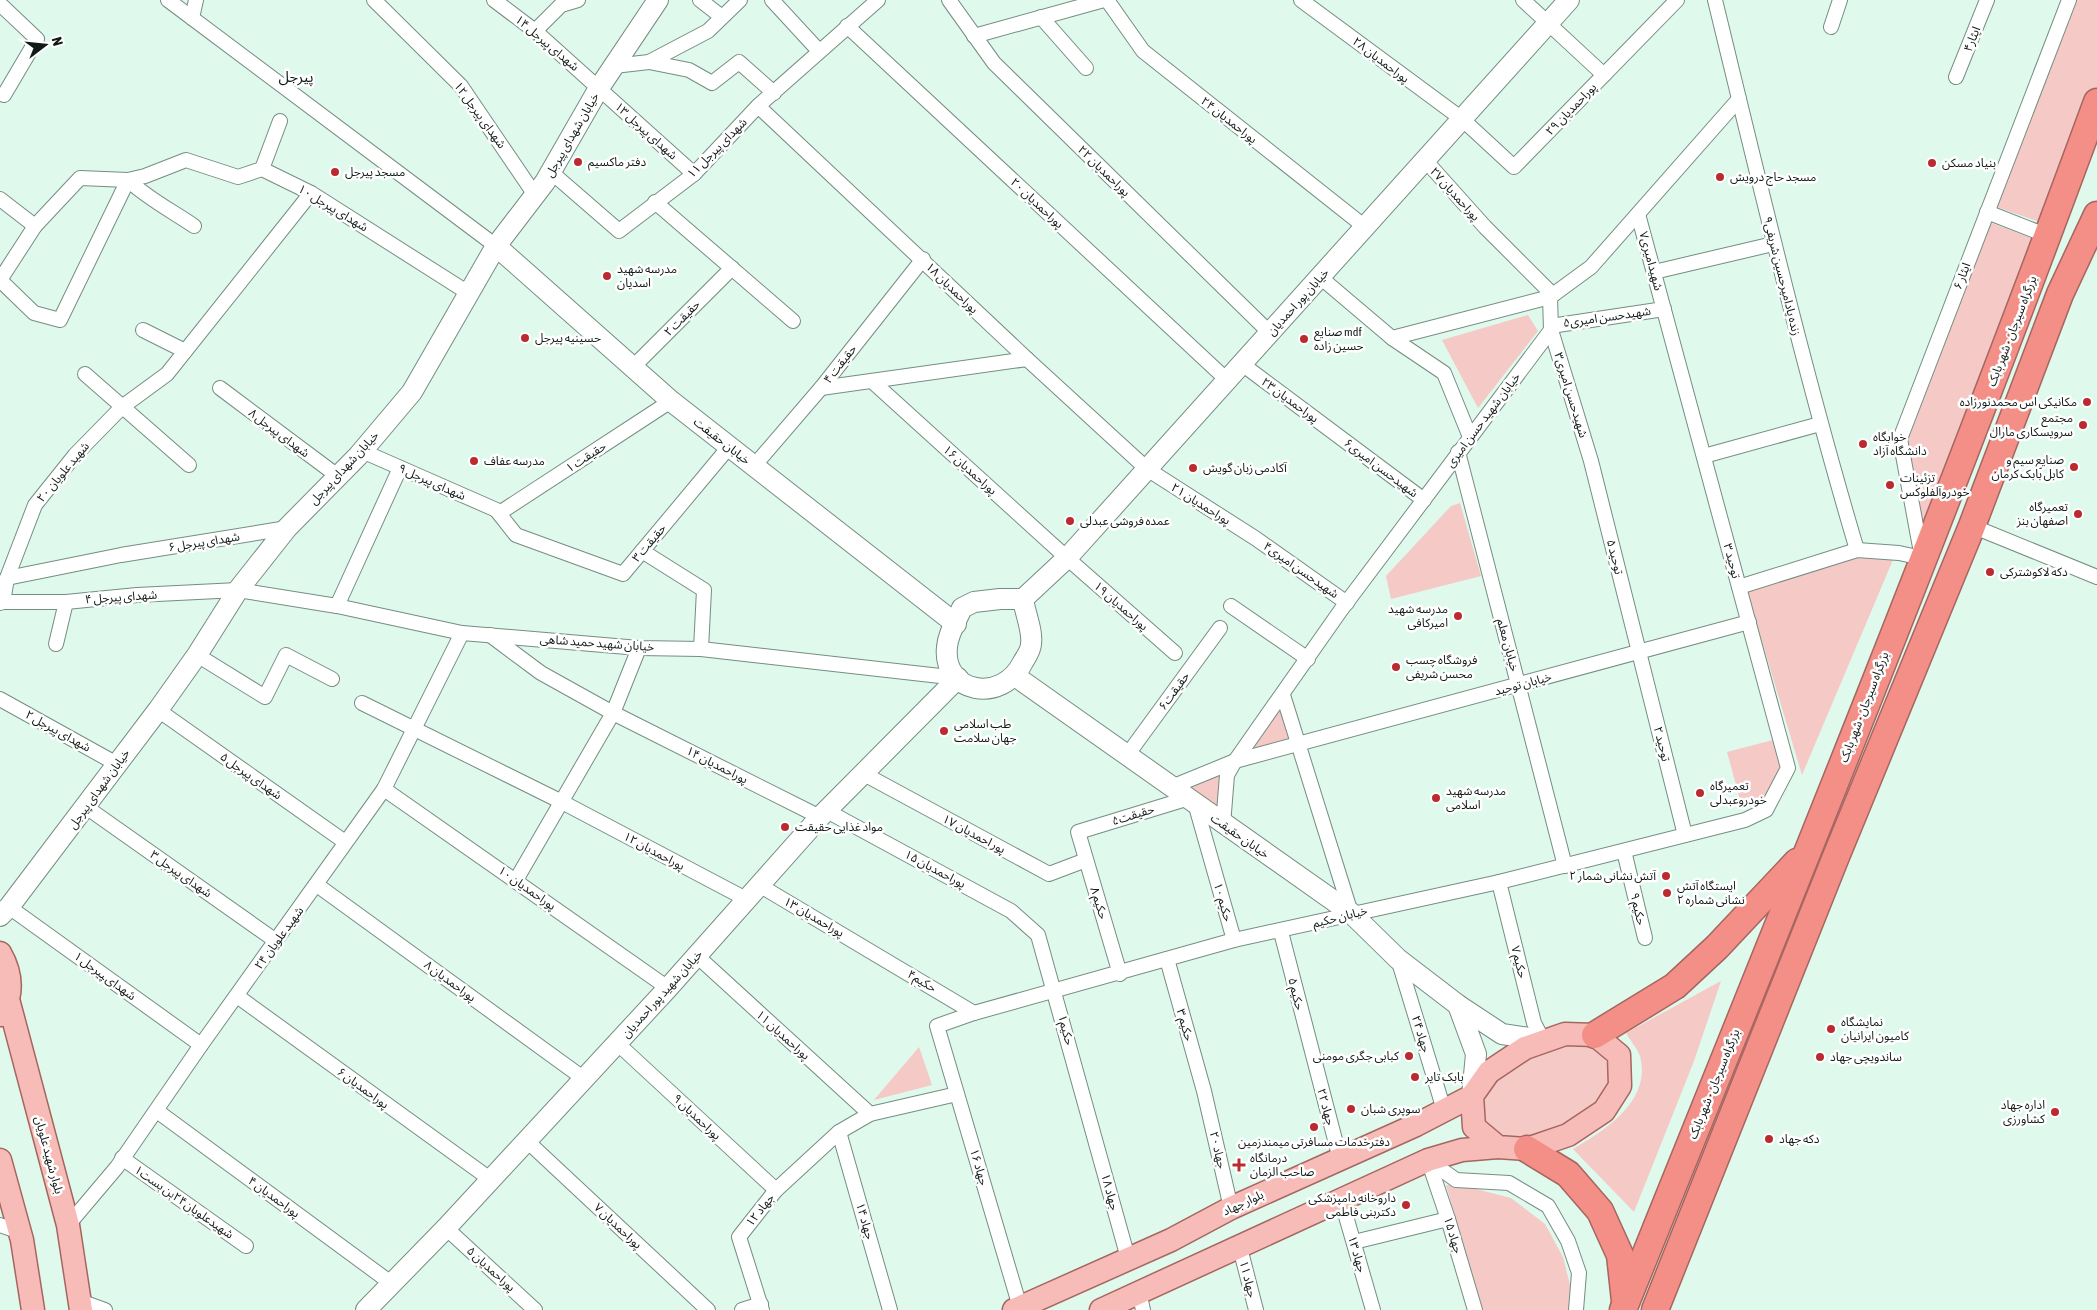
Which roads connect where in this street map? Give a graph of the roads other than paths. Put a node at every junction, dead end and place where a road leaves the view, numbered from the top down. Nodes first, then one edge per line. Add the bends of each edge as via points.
1 (18, 0) edge
2 (168, 0) edge
3 (196, 0) edge
4 (374, 0) edge
5 (494, 0) edge
6 (578, 0) edge
7 (658, 0) edge
8 (700, 0) edge
9 (740, 0) edge
10 (772, 0) edge
11 (878, 0) edge
12 (949, 0) edge
13 (1106, 0) edge
14 (1301, 0) edge
15 (1524, 0) edge
16 (1569, 0) edge
17 (1677, 0) edge
18 (1715, 0) edge
19 (1840, 0) edge
20 (1988, 0) edge
21 (2069, 0) edge
22 (5, 8) edge
23 (722, 17) junction
24 (1041, 17) junction
25 (192, 18) junction
26 (1548, 23) junction
27 (847, 26) junction
28 (1830, 27) dead end
29 (535, 31) junction
30 (974, 36) junction
31 (818, 51) junction
32 (649, 62) junction
33 (614, 66) junction
34 (1086, 68) dead end
35 (1604, 75) junction
36 (1956, 77) dead end
37 (599, 88) junction
38 (774, 93) junction
39 (4, 95) dead end
40 (1739, 99) junction
41 (2097, 102) edge
42 (758, 106) junction
43 (1462, 119) junction
44 (280, 121) dead end
45 (1425, 160) junction
46 (262, 169) junction
47 (551, 172) junction
48 (694, 174) junction
49 (128, 180) junction
50 (311, 193) junction
51 (535, 194) junction
52 (0, 199) edge
53 (655, 202) junction
54 (1986, 212) junction
55 (1638, 214) junction
56 (2096, 221) edge
57 (34, 226) junction
58 (194, 226) dead end
59 (1365, 227) junction
60 (2048, 236) junction
61 (1773, 244) junction
62 (496, 246) junction
63 (923, 259) junction
64 (732, 268) junction
65 (1654, 272) junction
66 (1320, 277) junction
67 (0, 280) edge
68 (470, 294) junction
69 (1551, 296) junction
70 (1664, 309) junction
71 (793, 322) dead end
72 (1551, 328) junction
73 (143, 330) dead end
74 (1270, 333) junction
75 (1392, 338) junction
76 (185, 351) junction
77 (1027, 359) junction
78 (1242, 364) junction
79 (632, 368) junction
80 (85, 374) dead end
81 (1227, 380) junction
82 (873, 382) junction
83 (220, 388) dead end
84 (822, 388) junction
85 (671, 401) junction
86 (122, 407) junction
87 (1820, 424) junction
88 (1339, 436) joint
89 (1470, 437) junction
90 (729, 447) junction
91 (362, 451) junction
92 (1458, 452) junction
93 (1704, 456) junction
94 (1591, 461) joint
95 (188, 465) dead end
96 (754, 466) junction
97 (400, 468) junction
98 (1147, 469) junction
99 (338, 477) junction
100 (1424, 500) junction
101 (499, 511) junction
102 (1972, 526) junction
103 (287, 528) junction
104 (1255, 538) joint
105 (1858, 550) junction
106 (642, 551) junction
107 (1067, 558) junction
108 (1922, 558) junction
109 (6, 572) edge
110 (2097, 577) edge
111 (1739, 587) junction
112 (238, 590) junction
113 (1023, 599) junction
114 (2, 602) edge
115 (66, 602) junction
116 (1347, 603) junction
117 (337, 606) junction
118 (1231, 606) dead end
119 (1748, 622) junction
120 (956, 624) junction
121 (1220, 628) dead end
122 (462, 634) junction
123 (490, 634) junction
124 (56, 644) dead end
125 (639, 648) junction
126 (701, 648) junction
127 (1639, 652) junction
128 (1175, 653) dead end
129 (197, 655) junction
130 (1308, 659) junction
131 (1015, 676) junction
132 (958, 678) junction
133 (332, 680) dead end
134 (1518, 686) junction
135 (1283, 694) junction
136 (0, 699) edge
137 (362, 703) dead end
138 (158, 710) junction
139 (613, 713) junction
140 (415, 730) junction
141 (1298, 746) junction
142 (1128, 754) junction
143 (1235, 762) junction
144 (117, 764) junction
145 (864, 774) junction
146 (384, 789) junction
147 (1186, 796) junction
148 (562, 802) junction
149 (86, 807) junction
150 (1766, 810) joint
151 (823, 814) junction
152 (1223, 824) junction
153 (1078, 832) joint
154 (1685, 835) junction
155 (345, 842) junction
156 (1808, 850) junction
157 (1624, 851) junction
158 (1086, 860) junction
159 (1565, 866) junction
160 (516, 880) junction
161 (1499, 882) junction
162 (318, 885) junction
163 (752, 892) junction
164 (5, 912) edge
165 (1351, 914) junction
166 (1281, 932) junction
167 (1038, 934) joint
168 (1645, 938) dead end
169 (1234, 940) junction
170 (276, 941) junction
171 (869, 949) joint
172 (0, 953) edge
173 (697, 956) junction
174 (1398, 958) junction
175 (1167, 959) junction
176 (1120, 974) junction
177 (668, 988) junction
178 (1055, 992) junction
179 (237, 996) junction
180 (1458, 1005) junction
181 (4, 1009) edge
182 (974, 1013) junction
183 (937, 1026) joint
184 (1595, 1035) junction
185 (1542, 1040) junction
186 (617, 1044) junction
187 (201, 1045) junction
188 (1312, 1056) joint
189 (583, 1078) junction
190 (1204, 1091) joint
191 (957, 1094) junction
192 (1472, 1096) junction
193 (1444, 1110) junction
194 (156, 1111) junction
195 (870, 1114) junction
196 (1092, 1126) joint
197 (839, 1132) junction
198 (527, 1141) junction
199 (1498, 1147) junction
200 (1527, 1149) junction
201 (122, 1158) junction
202 (1340, 1159) junction
203 (0, 1160) edge
204 (1428, 1160) junction
205 (490, 1179) junction
206 (776, 1190) junction
207 (1341, 1199) junction
208 (1231, 1208) junction
209 (1448, 1218) junction
210 (68, 1225) junction
211 (10, 1228) edge
212 (446, 1228) junction
213 (1354, 1242) junction
214 (246, 1246) dead end
215 (1240, 1248) junction
216 (1128, 1258) junction
217 (391, 1283) junction
218 (1141, 1301) edge
219 (81, 1305) edge
220 (1624, 1306) edge
221 (761, 1307) edge
222 (1017, 1309) edge
223 (33, 1310) edge
224 (105, 1310) edge
225 (366, 1310) edge
226 (535, 1310) edge
227 (708, 1310) edge
228 (742, 1310) edge
229 (890, 1310) edge
230 (1101, 1310) edge
231 (1256, 1310) edge
232 (1373, 1310) edge
233 (1475, 1310) edge
234 (1576, 1310) edge
235 (1655, 1310) edge

1 - 22 street
2 - 25 street
3 - 25 street
4 - 51 street, شهدای پیرجل ۱۲ via 461,86
5 - 29 street, شهدای پیرجل ۱۴
6 - 29 street via 561,5
7 - 33 street, خیابان شهدای پیرجل
8 - 23 street
9 - 23 street
10 - 31 street
11 - 27 street, شهدای پیرجل ۱۱
12 - 30 street, پوراحمدیان ۲۲
13 - 24 street
13 - 59 street, پوراحمدیان ۲۴ via 1142,51
14 - 43 street, پوراحمدیان ۲۸
15 - 26 street
16 - 26 street, خیابان پور احمدیان
17 - 35 street, پوراحمدیان ۲۹
18 - 40 street, زنده یادامیرحسین شریفی۹
19 - 28 street
20 - 36 street, ایثار۴
21 - 54 street, ایثار ۶
22 - 39 street via 37,39
23 - 32 street via 708,31
24 - 30 street
24 - 34 street
25 - 62 street
26 - 35 street
26 - 43 street, خیابان پور احمدیان
27 - 31 street, شهدای پیرجل ۱۱
27 - 81 street, پوراحمدیان ۲۰
29 - 37 street, شهدای پیرجل ۱۴
30 - 74 street, پوراحمدیان ۲۲ via 994,63
31 - 38 street, شهدای پیرجل ۱۱
32 - 33 street
32 - 38 street via 689,70 712,84 738,62
33 - 37 street, خیابان شهدای پیرجل
35 - 43 street, پوراحمدیان ۲۹ via 1514,167
37 - 47 street, خیابان شهدای پیرجل
37 - 48 street, شهدای پیرجل ۱۳
38 - 42 street, شهدای پیرجل ۱۱
40 - 55 street
40 - 61 street, زنده یادامیرحسین شریفی۹
41 - 60 highway, بزرگراه سیرجان - شهر بابک
42 - 48 street, شهدای پیرجل ۱۱
42 - 63 street, پوراحمدیان ۱۸
43 - 45 street, خیابان پور احمدیان
44 - 46 street
45 - 59 street, خیابان پور احمدیان
45 - 69 street, پوراحمدیان ۲۷
46 - 49 street via 238,177 186,160
46 - 50 street, شهدای پیرجل ۱۰
47 - 51 street, خیابان شهدای پیرجل
47 - 53 street, شهدای پیرجل ۱۱ via 619,231
48 - 53 street, شهدای پیرجل ۱۱
49 - 57 street via 80,178
49 - 58 street via 143,194
49 - 67 street via 60,320 34,313
50 - 68 street, شهدای پیرجل ۱۰
50 - 76 street, شهید علویان ۲۰
51 - 62 street, خیابان شهدای پیرجل
52 - 57 street
53 - 64 street
54 - 60 street
54 - 108 street, ایثار ۶ via 1900,439
55 - 65 street, شهیدامیری۷
55 - 69 street via 1591,267
56 - 102 highway via 2060,294
57 - 67 street
59 - 66 street, خیابان پور احمدیان
60 - 108 highway, بزرگراه سیرجان - شهر بابک
61 - 65 street
61 - 87 street, زنده یادامیرحسین شریفی۹
62 - 68 street, خیابان شهدای پیرجل
62 - 79 street, خیابان حقیقت
63 - 77 street, پوراحمدیان ۱۸
63 - 84 street, حقیقت ۴
64 - 71 street
64 - 79 street, حقیقت ۲
65 - 70 street, شهیدامیری۷
66 - 74 street, خیابان پور احمدیان
66 - 75 street
68 - 91 street, خیابان شهدای پیرجل via 412,392
69 - 72 street
69 - 75 street
70 - 72 street, شهیدحسن امیری۵
70 - 93 street, توحید ۳
72 - 89 street, خیابان شهید حسن امیری
72 - 94 street, شهیدحسن امیری۳
73 - 76 street
74 - 78 street, خیابان پور احمدیان
75 - 89 street via 1444,373
76 - 86 street, شهید علویان ۲۰ via 167,374
77 - 82 street
77 - 98 street, پوراحمدیان ۱۸
78 - 81 street, خیابان پور احمدیان
78 - 88 street, پوراحمدیان ۲۳
79 - 85 street, خیابان حقیقت
80 - 86 street
81 - 98 street, خیابان پور احمدیان
82 - 84 street
82 - 107 street, پوراحمدیان ۱۶
83 - 99 street, شهدای پیرجل ۸
84 - 96 street, حقیقت ۴
85 - 90 street, خیابان حقیقت
85 - 101 street, حقیقت ۱
86 - 95 street
86 - 109 street, شهید علویان ۲۰ via 75,455 35,505
87 - 93 street
87 - 105 street, زنده یادامیرحسین شریفی۹
88 - 100 street, شهیدحسن امیری۶
89 - 92 street, خیابان شهید حسن امیری
90 - 96 street, خیابان حقیقت
90 - 106 street, حقیقت ۳
91 - 97 street, شهدای پیرجل ۹
91 - 99 street, خیابان شهدای پیرجل
92 - 100 street, خیابان شهید حسن امیری
92 - 134 street, خیابان معلم
93 - 111 street, توحید ۳
94 - 127 street, توحید ۵
96 - 120 street, خیابان حقیقت
97 - 101 street, شهدای پیرجل ۹
97 - 117 street
98 - 104 street, پوراحمدیان ۲۱
98 - 107 street, خیابان پور احمدیان
99 - 103 street, خیابان شهدای پیرجل
100 - 116 street, خیابان شهید حسن امیری
101 - 106 street, حقیقت ۳ via 516,535 623,574
102 - 110 street
102 - 235 highway
103 - 109 street, شهدای پیرجل ۶
103 - 112 street, خیابان شهدای پیرجل
104 - 116 street, شهیدحسن امیری۴
105 - 108 street
105 - 111 street
106 - 126 street via 704,590
107 - 113 street, خیابان پور احمدیان
107 - 128 street, پوراحمدیان ۱۹
108 - 156 highway, بزرگراه سیرجان - شهر بابک
109 - 114 street, شهید علویان ۲۰
111 - 119 street, توحید ۳
112 - 115 street, شهدای پیرجل ۴
112 - 117 street, خیابان شهید حمید شاهی
112 - 129 street, خیابان شهدای پیرجل
113 - 120 street via 974,602 962,608
113 - 131 street via 1032,645
114 - 115 street, شهدای پیرجل ۴
115 - 124 street
116 - 130 street, خیابان شهید حسن امیری
117 - 122 street, خیابان شهید حمید شاهی
118 - 130 street
119 - 127 street, خیابان توحید
119 - 150 street, توحید ۳ via 1788,768
120 - 132 street via 950,635 947,659
121 - 142 street, حقیقت۶
122 - 123 street, خیابان شهید حمید شاهی
122 - 140 street, شهید علویان ۲۴
123 - 125 street, خیابان شهید حمید شاهی
123 - 139 street, پوراحمدیان ۱۴ via 542,674
125 - 126 street, خیابان شهید حمید شاهی
125 - 139 street
126 - 132 street, خیابان شهید حمید شاهی
127 - 134 street, خیابان توحید
127 - 154 street, توحید ۲
129 - 133 street via 265,697 286,655
129 - 138 street, خیابان شهدای پیرجل
130 - 135 street, خیابان شهید حسن امیری
131 - 132 street via 1000,686 982,689
131 - 142 street, خیابان حقیقت
132 - 145 street, خیابان شهید پور احمدیان
134 - 141 street, خیابان توحید
134 - 159 street, خیابان معلم
135 - 141 street
135 - 143 street, خیابان شهید حسن امیری
136 - 144 street, شهدای پیرجل ۲
137 - 140 street, پوراحمدیان ۱۲
138 - 144 street, خیابان شهدای پیرجل
138 - 155 street, شهدای پیرجل ۵
139 - 148 street
139 - 151 street, پوراحمدیان ۱۴
140 - 146 street, شهید علویان ۲۴
140 - 148 street, پوراحمدیان ۱۲
141 - 143 street, خیابان توحید
141 - 165 street
142 - 147 street, خیابان حقیقت
143 - 147 street, حقیقت۵
143 - 152 street, خیابان شهید حسن امیری via 1227,775
144 - 149 street, خیابان شهدای پیرجل
145 - 151 street, خیابان شهید پور احمدیان
145 - 158 street, پور احمدیان ۱۷ via 1049,874
146 - 155 street, شهید علویان ۲۴
146 - 160 street, پوراحمدیان ۱۰
147 - 152 street, خیابان حقیقت
147 - 153 street, حقیقت۵
147 - 169 street, حکیم ۱۰ via 1212,863
148 - 160 street
148 - 163 street, پوراحمدیان ۱۲
149 - 164 street, خیابان شهدای پیرجل
149 - 170 street, شهدای پیرجل ۳
150 - 154 street, خیابان حکیم via 1745,820
151 - 163 street, خیابان شهید پور احمدیان
151 - 167 street, پوراحمدیان ۱۵ via 1011,911
152 - 165 street, خیابان حقیقت
153 - 158 street, حکیم ۸
154 - 157 street, خیابان حکیم
155 - 162 street, شهید علویان ۲۴
156 - 184 highway via 1717,947 1675,986
156 - 220 highway, بزرگراه سیرجان - شهر بابک
157 - 159 street, خیابان حکیم
157 - 168 street, حکیم ۹
158 - 176 street, حکیم ۸
159 - 161 street, خیابان حکیم
160 - 177 street, پوراحمدیان ۱۰
161 - 165 street, خیابان حکیم
161 - 185 street, حکیم ۷ via 1534,1023
162 - 170 street, شهید علویان ۲۴
162 - 189 street, پوراحمدیان ۸
163 - 171 street, پوراحمدیان ۱۳
163 - 173 street, خیابان شهید پور احمدیان
164 - 187 street, شهدای ‍‍‍‍‍‍پیرجل ۱
165 - 166 street, خیابان حکیم
165 - 174 street, خیابان حقیقت
166 - 169 street, خیابان حکیم
166 - 188 street, حکیم ۵
167 - 178 street, حکیم۱
169 - 175 street, خیابان حکیم
170 - 179 street, شهید علویان ۲۴
171 - 182 street, حکیم۴
172 - 181 main road, بلوار شهید علویان via 6,963 10,983
173 - 177 street, خیابان شهید پور احمدیان
173 - 195 street, پوراحمدیان ۱۱
174 - 180 street, خیابان حقیقت
174 - 193 street, جهاد ۲۴
175 - 176 street, خیابان حکیم
175 - 190 street, حکیم ۳
176 - 178 street, خیابان حکیم
177 - 186 street, خیابان شهید پور احمدیان
178 - 182 street, خیابان حکیم
178 - 196 street, حکیم۱
179 - 187 street, شهید علویان ۲۴
179 - 205 street, پوراحمدیان ۶
180 - 185 street, خیابان حقیقت via 1502,1034
180 - 192 street via 1476,1054
181 - 210 main road, بلوار شهید علویان
182 - 183 street, خیابان حکیم
183 - 191 street, جهاد ۱۶
184 - 185 main road via 1566,1034
184 - 200 main road via 1619,1055 1620,1086 1604,1111 1585,1125 1550,1143
185 - 192 main road via 1507,1057 1489,1072
186 - 189 street, خیابان شهید پور احمدیان
186 - 206 street, پوراحمدیان ۹
187 - 194 street, شهید علویان ۲۴
188 - 202 street, جهاد ۲۲
189 - 198 street, خیابان شهید پور احمدیان
190 - 208 street, جهاد ۲۰
191 - 195 street, جهاد ۱۲
191 - 222 street, جهاد ۱۶
192 - 193 main road, بلوار جهاد
192 - 199 main road via 1474,1127
193 - 202 main road, بلوار جهاد via 1416,1126
194 - 201 street, شهید علویان ۲۴
194 - 217 street, پوراحمدیان ۴
195 - 197 street, جهاد ۱۲
196 - 216 street, جهاد ۱۸
197 - 206 street, جهاد ۱۲
197 - 229 street, جهاد ۱۴
198 - 205 street, خیابان شهید پور احمدیان
198 - 227 street, پوراحمدیان ۷
199 - 200 main road
199 - 204 main road via 1462,1150
200 - 220 highway via 1568,1174 1600,1211 1620,1255
201 - 210 street, شهید علویان ۲۴
201 - 214 street, شهیدعلویان۲۴بن بست۱
202 - 208 main road, بلوار جهاد
203 - 211 main road
204 - 207 main road
204 - 209 street, جهاد ۱۵
204 - 234 street via 1456,1180 1509,1183 1548,1206 1568,1241 1579,1273
205 - 212 street, خیابان شهید پور احمدیان
206 - 221 street, جهاد ۱۲ via 739,1237
207 - 213 street, جهاد ۱۳
207 - 215 main road
208 - 216 main road, بلوار جهاد
209 - 213 street
209 - 233 street, جهاد ۱۵
210 - 219 main road, بلوار شهید علویان
211 - 223 main road
212 - 217 street, خیابان شهید پور احمدیان
212 - 226 street, پوراحمدیان ۵
213 - 232 street, جهاد ۱۳
215 - 218 main road
215 - 231 street, جهاد ۱۱
216 - 222 main road, بلوار جهاد
217 - 225 street, خیابان شهید پور احمدیان
218 - 230 main road
219 - 224 street
221 - 228 street

